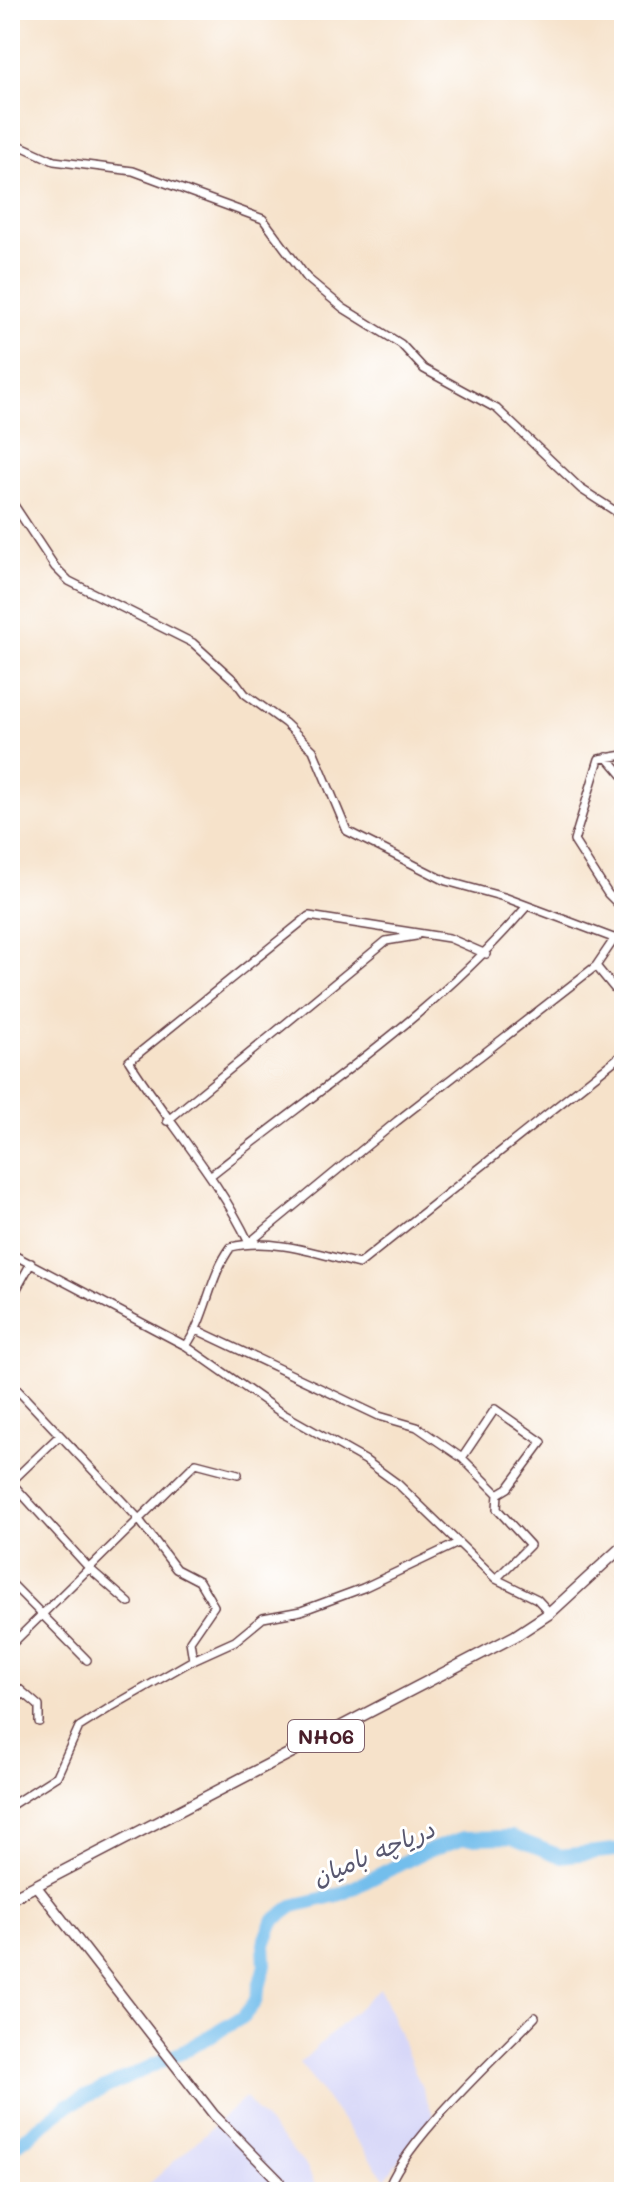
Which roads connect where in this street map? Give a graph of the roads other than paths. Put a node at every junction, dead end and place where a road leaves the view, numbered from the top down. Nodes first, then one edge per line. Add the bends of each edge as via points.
1 (10, 133) edge
2 (10, 499) edge
3 (624, 527) edge
4 (624, 755) edge
5 (607, 757) junction
6 (624, 777) edge
7 (527, 906) junction
8 (624, 910) edge
9 (624, 933) edge
10 (423, 934) junction
11 (615, 938) junction
12 (624, 942) edge
13 (486, 954) junction
14 (596, 966) junction
15 (624, 1000) edge
16 (624, 1053) edge
17 (167, 1121) junction
18 (210, 1176) junction
19 (249, 1243) junction
20 (10, 1253) edge
21 (31, 1263) junction
22 (10, 1301) edge
23 (197, 1330) junction
24 (186, 1346) junction
25 (10, 1382) edge
26 (60, 1435) junction
27 (462, 1458) junction
28 (238, 1474) dead end
29 (10, 1482) edge
30 (498, 1494) junction
31 (138, 1519) junction
32 (458, 1543) junction
33 (624, 1545) edge
34 (90, 1569) junction
35 (496, 1579) junction
36 (10, 1582) edge
37 (129, 1603) dead end
38 (550, 1613) junction
39 (42, 1616) junction
40 (10, 1646) edge
41 (87, 1660) dead end
42 (193, 1660) junction
43 (10, 1681) edge
44 (23, 1694) junction
45 (10, 1704) edge
46 (39, 1722) dead end
47 (10, 1806) edge
48 (36, 1886) junction
49 (10, 1899) edge
50 (535, 2017) dead end
51 (282, 2192) edge
52 (387, 2192) edge

1 - 3 street via 21,146 54,161 133,171 263,219 307,278 401,344 424,369 497,409 581,489 615,511
2 - 7 street via 69,581 193,643 313,750 347,831 446,881
4 - 5 street
5 - 6 street
5 - 8 street via 599,759 574,841
7 - 11 street
7 - 13 street
9 - 11 street
10 - 13 street via 449,938
10 - 17 street via 386,941
10 - 17 street via 309,916 129,1061
11 - 12 street
11 - 14 street
13 - 18 street via 439,997
14 - 15 street
14 - 19 street
16 - 19 street via 359,1264
17 - 18 street
18 - 19 street via 229,1200
19 - 23 street via 231,1247 220,1263
20 - 21 street
21 - 22 street
21 - 24 street
23 - 24 street
23 - 27 street via 379,1416 417,1427
24 - 32 street via 280,1412 365,1460 398,1484
25 - 26 street
26 - 29 street
26 - 31 street
27 - 30 street
27 - 30 street via 495,1409 542,1442
28 - 31 street via 196,1463
29 - 34 street
30 - 35 street via 497,1509 530,1545
31 - 34 street
31 - 42 street via 176,1569 199,1581 214,1606 190,1641
32 - 35 street
32 - 42 street via 363,1588 301,1611 263,1618 235,1641
33 - 38 main road, NH06
34 - 37 street
34 - 39 street
35 - 38 street via 537,1599
36 - 39 street
38 - 48 main road, NH06 via 465,1665
39 - 40 street
39 - 41 street
42 - 47 street via 79,1727 57,1776
43 - 44 street
44 - 45 street
44 - 46 street via 39,1706
48 - 49 main road, NH06
48 - 51 main road via 214,2115 279,2181
50 - 52 street via 412,2147

